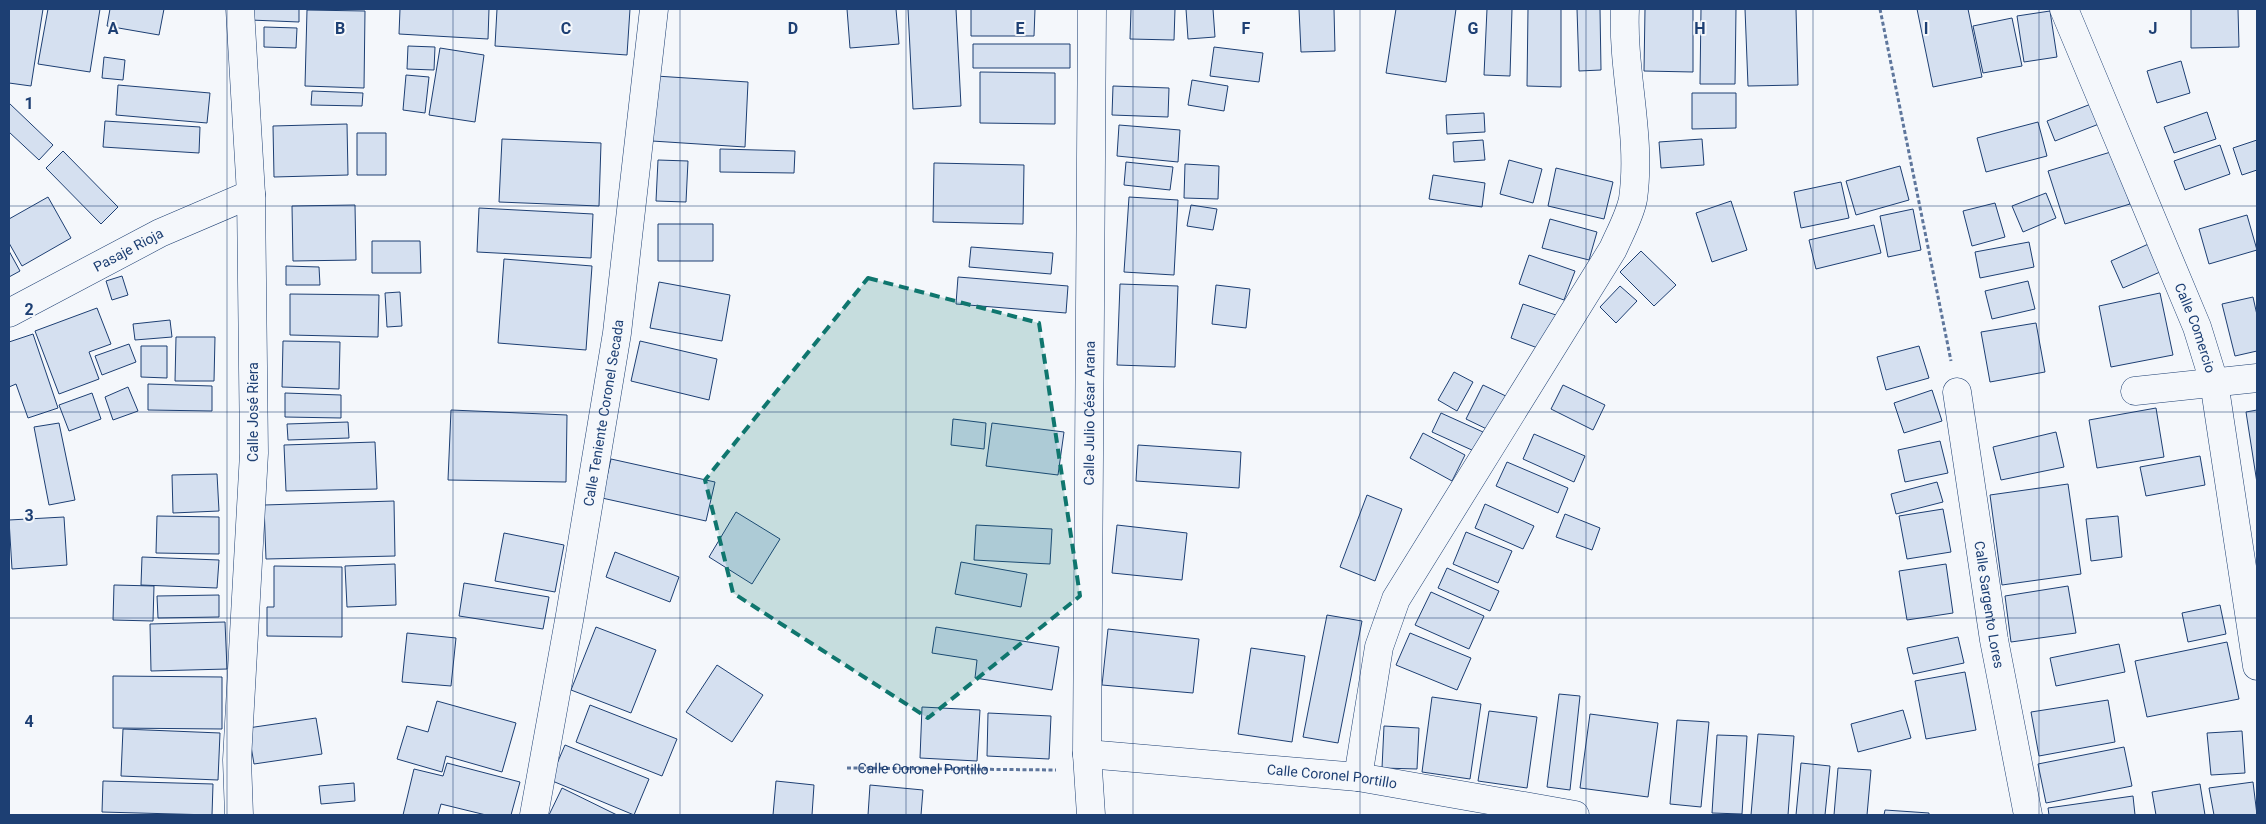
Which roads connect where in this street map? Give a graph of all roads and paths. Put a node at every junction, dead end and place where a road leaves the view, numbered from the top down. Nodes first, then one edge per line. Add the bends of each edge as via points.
1 (240, 9) edge
2 (654, 9) edge
3 (1092, 9) edge
4 (1625, 9) edge
5 (1880, 9) edge
6 (2064, 9) edge
7 (251, 194) junction
8 (9, 313) edge
9 (2257, 378) edge
10 (2214, 382) junction
11 (2135, 391) dead end
12 (1957, 392) joint
13 (2257, 666) edge
14 (1089, 762) junction
15 (847, 768) dead end
16 (1358, 777) junction
17 (239, 815) edge
18 (534, 815) edge
19 (1090, 815) edge
20 (1575, 815) edge
21 (2028, 815) edge

1 - 7 street, Calle José Riera
2 - 18 street, Calle Teniente Coronel Secada via 617,332
3 - 14 street, Calle Julio César Arana
4 - 16 street via 1624,37 1636,152 1632,201 1613,249 1396,600 1379,647
5 - 12 path
6 - 10 street, Calle Comercio via 2197,327
7 - 8 street, Pasaje Rioja via 160,233
7 - 17 street, Calle José Riera via 254,453 236,760
9 - 10 street
10 - 11 street
10 - 13 street, Calle Comercio
12 - 21 street, Calle Sargento Lores via 1994,640
14 - 15 path, Calle Coronel Portillo
14 - 16 street, Calle Coronel Portillo
14 - 19 street, Calle Julio César Arana
16 - 20 street, Calle Coronel Portillo

